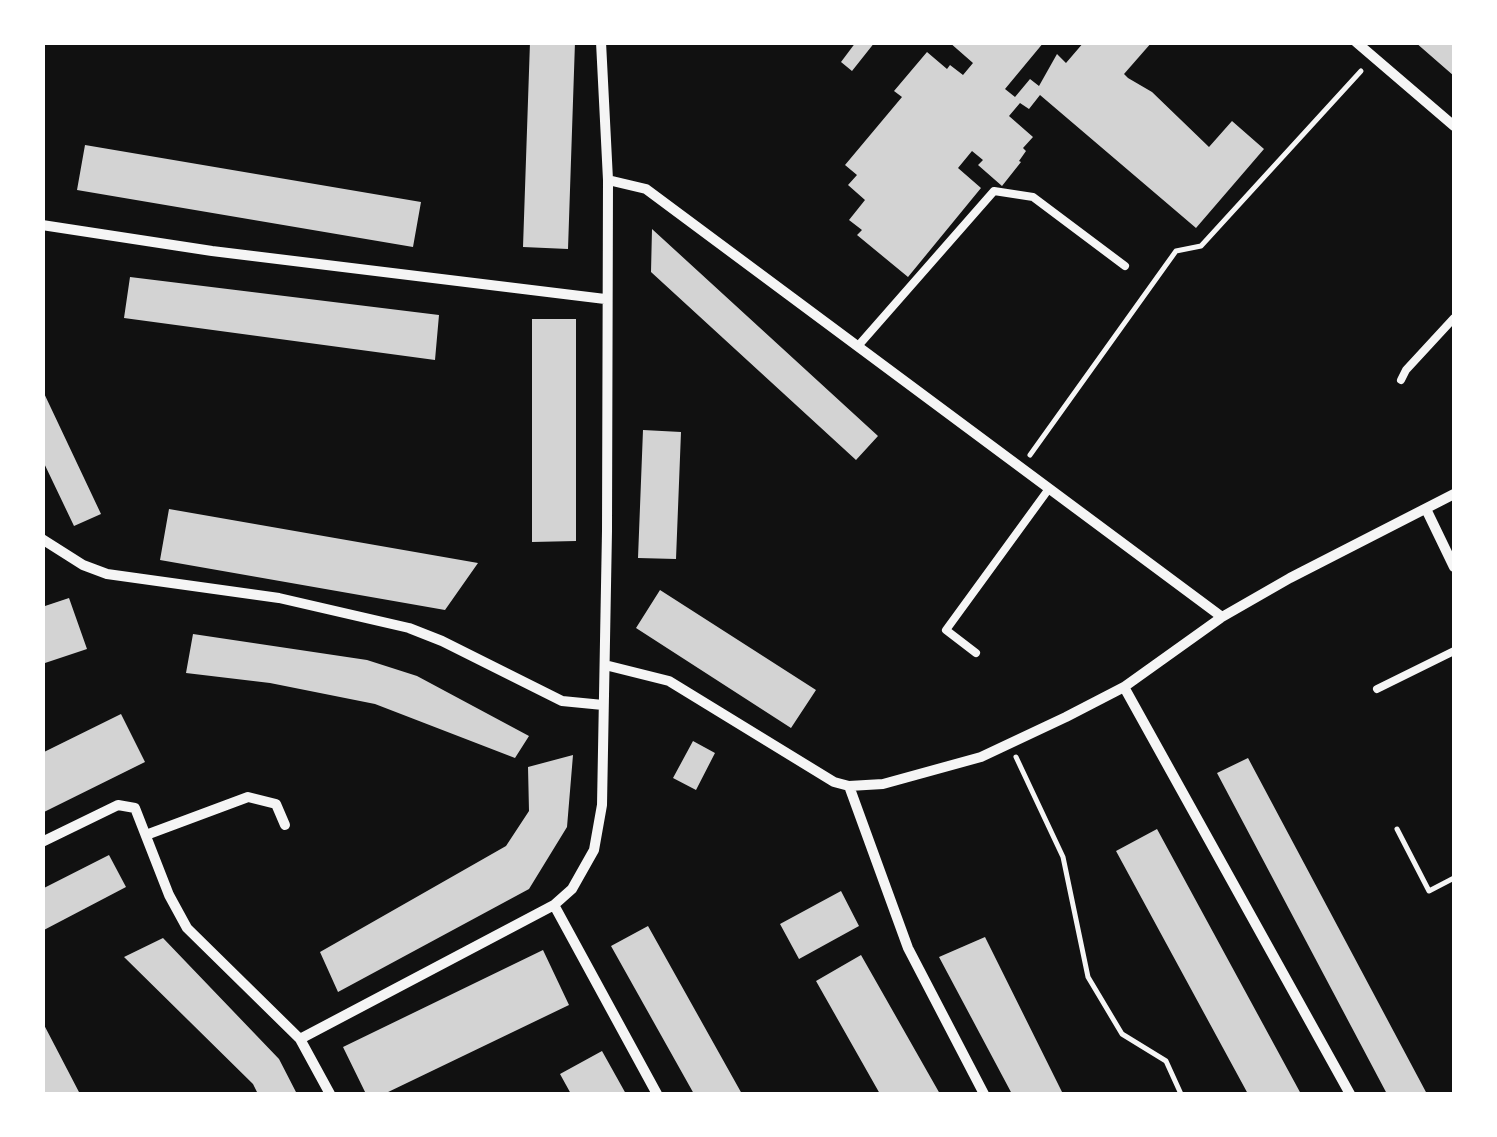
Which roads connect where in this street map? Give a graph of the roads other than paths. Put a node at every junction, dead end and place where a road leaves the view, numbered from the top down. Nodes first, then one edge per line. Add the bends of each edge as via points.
1 (601, 42) edge
2 (1356, 42) edge
3 (1454, 126) edge
4 (608, 180) junction
5 (42, 224) edge
6 (1125, 266) dead end
7 (606, 299) junction
8 (1454, 318) edge
9 (858, 346) junction
10 (1401, 380) dead end
11 (1048, 490) junction
12 (1454, 494) edge
13 (1426, 509) junction
14 (42, 538) edge
15 (1454, 567) edge
16 (1222, 617) junction
17 (1454, 651) edge
18 (976, 653) dead end
19 (605, 664) junction
20 (1124, 686) junction
21 (1376, 689) dead end
22 (603, 704) junction
23 (849, 786) junction
24 (284, 824) dead end
25 (146, 835) junction
26 (42, 842) edge
27 (554, 905) junction
28 (300, 1039) junction
29 (330, 1094) edge
30 (657, 1094) edge
31 (984, 1094) edge
32 (1350, 1094) edge

1 - 4 street
2 - 3 street
4 - 7 street
4 - 9 street via 646,189
5 - 7 street
6 - 9 lane via 1034,197 994,191
7 - 19 street
8 - 10 lane
9 - 11 street
11 - 16 street
11 - 18 lane via 946,630
12 - 13 street
13 - 15 street
13 - 16 street
14 - 22 street via 107,574 279,598 408,628 562,701
16 - 20 street
17 - 21 lane
19 - 22 street
19 - 23 street via 669,681 818,775
20 - 23 street via 981,758 911,778
20 - 32 street
22 - 27 street via 602,805 594,850 572,890
23 - 31 street via 908,948
24 - 25 street via 276,804 244,798
25 - 26 street via 135,808 118,805
25 - 28 street via 187,928
27 - 28 street
27 - 30 street
28 - 29 street

